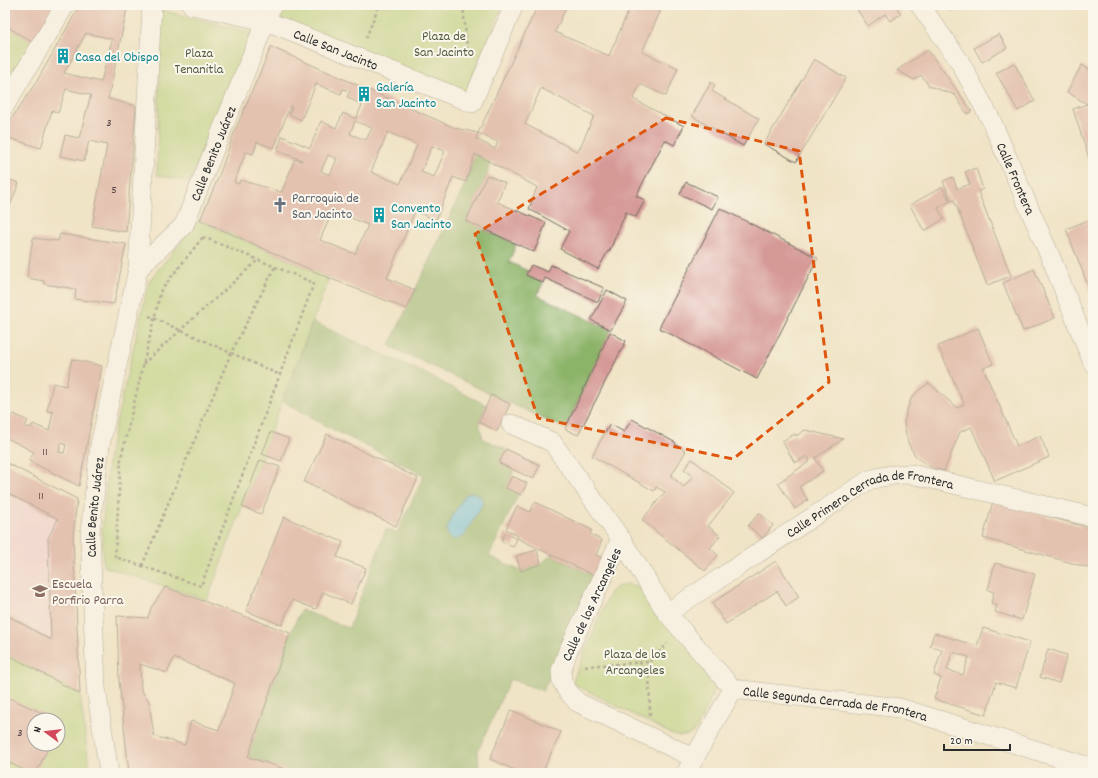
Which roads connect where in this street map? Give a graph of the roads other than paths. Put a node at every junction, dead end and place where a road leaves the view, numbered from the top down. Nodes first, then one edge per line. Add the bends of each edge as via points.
1 (65, 5) edge
2 (152, 5) edge
3 (192, 5) edge
4 (514, 5) edge
5 (920, 5) edge
6 (269, 13) edge
7 (5, 105) edge
8 (138, 269) junction
9 (1093, 363) edge
10 (511, 424) dead end
11 (1093, 517) edge
12 (621, 539) junction
13 (667, 613) junction
14 (733, 689) junction
15 (690, 766) edge
16 (1093, 768) edge
17 (109, 773) edge

1 - 7 street
2 - 8 street, Calle Benito Juárez
3 - 6 street, Calle San Jacinto
4 - 6 street, Calle San Jacinto via 472,103
5 - 9 street, Calle Frontera via 960,62 991,120
6 - 8 street, Calle Benito Juárez via 184,225
8 - 17 street, Calle Benito Juárez via 100,445 90,533 96,688
10 - 12 street, Calle Segunda Cerrada de Frontera via 552,442
11 - 13 street, Calle Primera Cerrada de Frontera via 911,474 879,477 869,480
12 - 13 street, Calle Segunda Cerrada de Frontera
12 - 15 street, Calle de los Arcangeles via 568,651 561,671 562,681 577,702
13 - 14 street, Calle Segunda Cerrada de Frontera
14 - 15 street
14 - 16 street, Calle Segunda Cerrada de Frontera via 900,708

